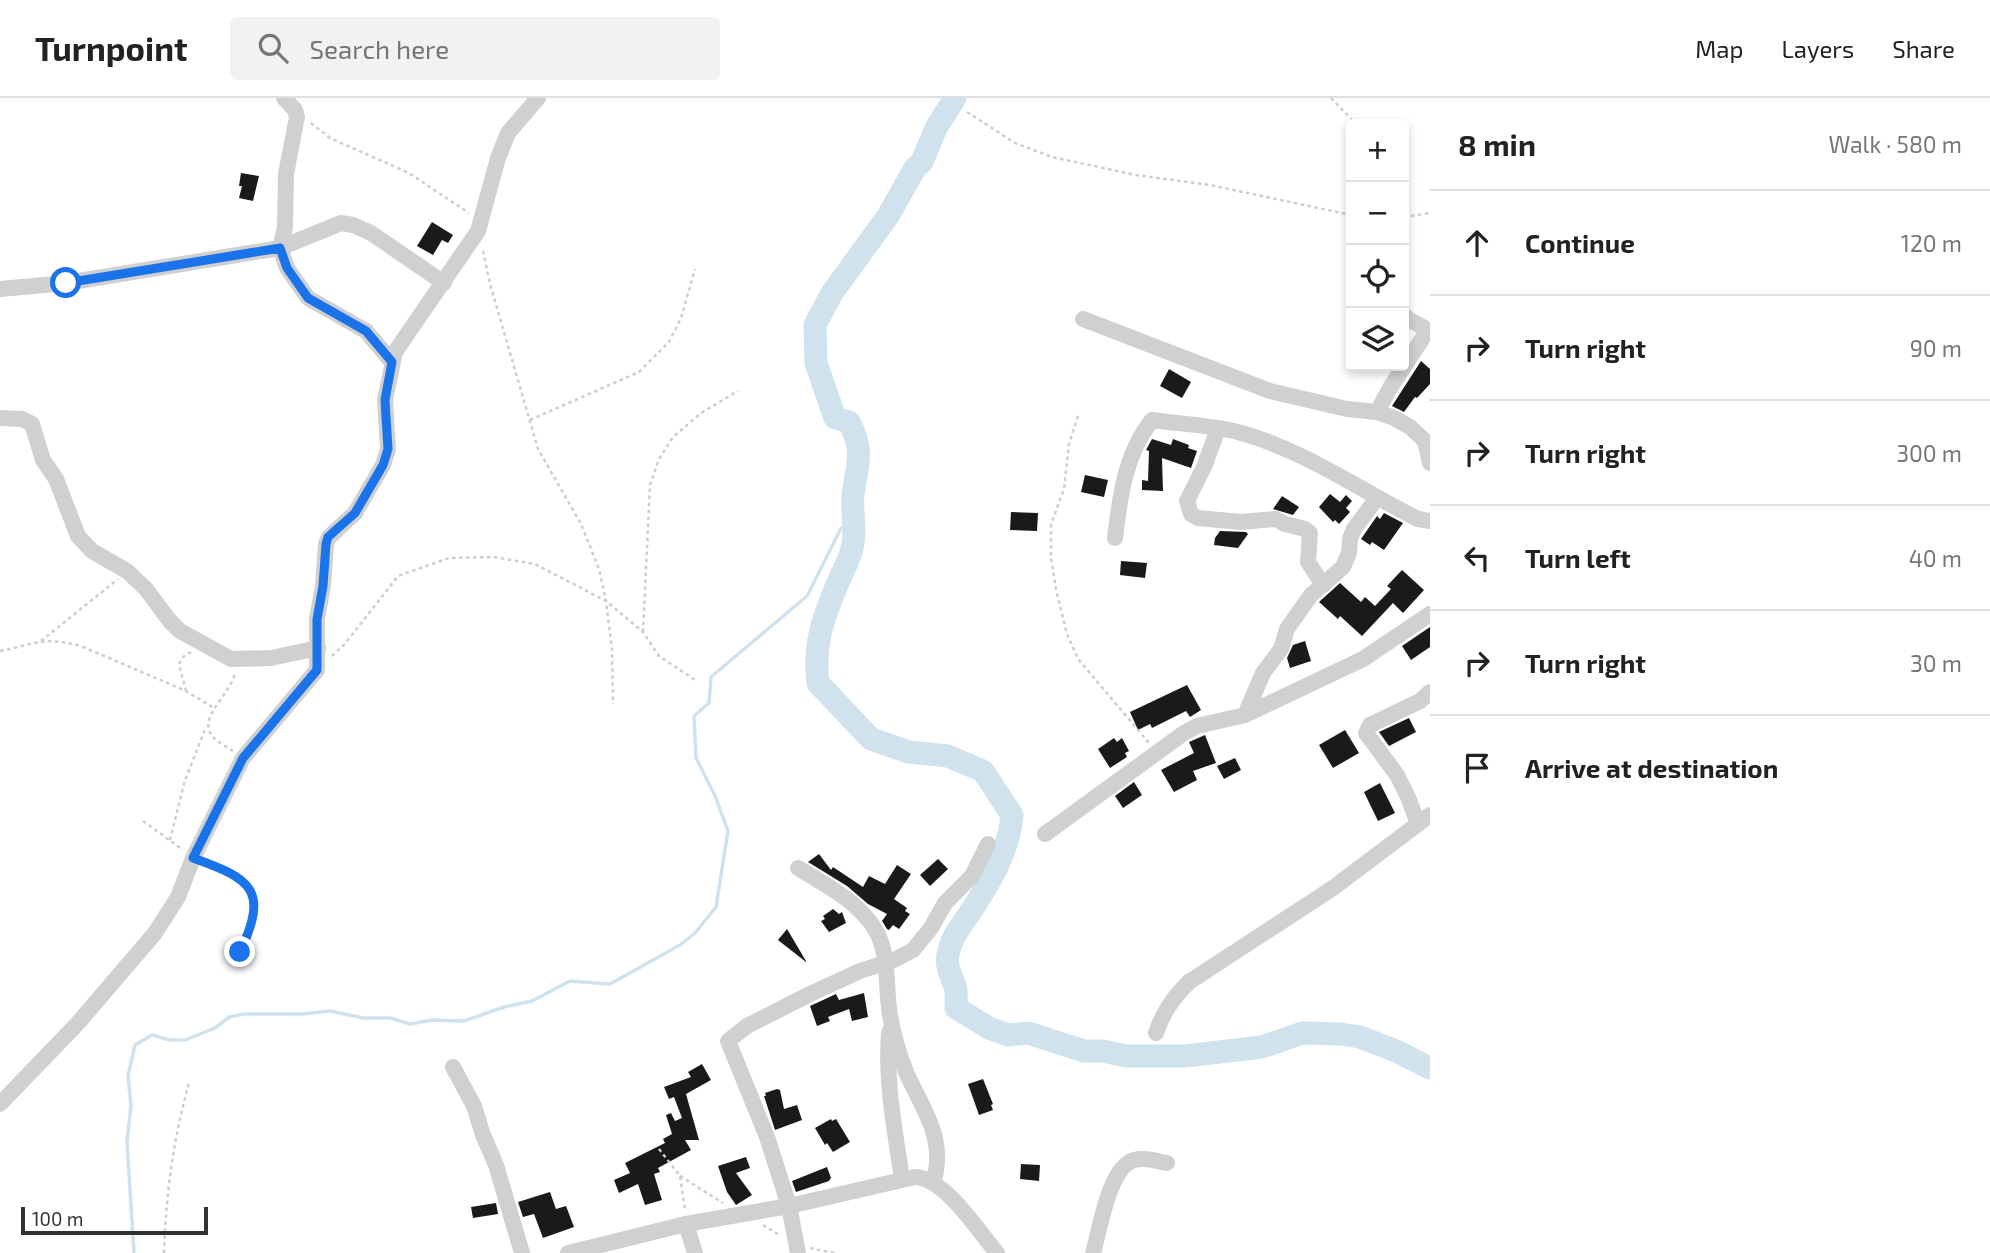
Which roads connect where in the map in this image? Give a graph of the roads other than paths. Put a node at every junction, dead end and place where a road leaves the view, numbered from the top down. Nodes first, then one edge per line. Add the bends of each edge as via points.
1 (538, 98) edge
2 (285, 102) edge
3 (280, 248) junction
4 (444, 283) junction
5 (0, 289) edge
6 (1083, 319) dead end
7 (1409, 320) edge
8 (1429, 331) edge
9 (392, 362) junction
10 (1377, 412) junction
11 (0, 418) edge
12 (1218, 429) junction
13 (1430, 463) edge
14 (1377, 498) junction
15 (1430, 522) edge
16 (1115, 538) dead end
17 (1323, 585) junction
18 (1430, 614) edge
19 (318, 648) junction
20 (1430, 692) edge
21 (1245, 715) junction
22 (1424, 820) edge
23 (1045, 834) dead end
24 (988, 844) dead end
25 (798, 867) dead end
26 (884, 962) junction
27 (890, 1016) junction
28 (1156, 1033) dead end
29 (453, 1067) dead end
30 (0, 1104) edge
31 (1167, 1163) dead end
32 (902, 1179) junction
33 (933, 1183) junction
34 (789, 1206) junction
35 (686, 1224) junction
36 (797, 1249) edge
37 (522, 1253) edge
38 (568, 1253) edge
39 (695, 1253) edge
40 (997, 1253) edge
41 (1093, 1253) edge

1 - 4 street via 508,133 479,226
2 - 3 street via 297,127 286,174
3 - 4 street via 330,226 353,225
3 - 5 street via 66,283
3 - 9 street via 287,268 308,298 366,331
4 - 9 street
6 - 10 street via 1270,391 1347,410
7 - 8 street
8 - 10 street
9 - 19 street via 385,400 388,449 383,465 355,513 326,544
10 - 13 street via 1410,427 1425,441
11 - 19 street via 32,424 43,460 57,479 78,536 146,589 180,631 231,659 271,658
12 - 14 street via 1264,441
12 - 16 street via 1152,420 1131,456
12 - 17 street via 1188,501 1191,514 1241,522 1276,519 1305,529 1310,533 1308,562
14 - 15 street
14 - 17 street via 1354,528 1347,561
17 - 21 street via 1287,629
18 - 21 street via 1363,659
19 - 30 street via 317,670 243,758 178,897 155,933 78,1024
20 - 22 street via 1370,724 1366,733
21 - 23 street via 1184,733
22 - 28 street via 1334,888 1189,982 1163,1013
24 - 26 street via 972,876 945,903 922,941 904,956
25 - 26 street via 862,913 878,934
26 - 27 street
26 - 34 street via 757,1021 728,1041
27 - 32 street via 888,1065
27 - 33 street via 901,1060 936,1141 939,1162
29 - 37 street via 474,1106 496,1165
31 - 41 street via 1144,1158 1123,1165
32 - 33 street via 921,1177
32 - 34 street
33 - 40 street
34 - 35 street
34 - 36 street
35 - 38 street
35 - 39 street

